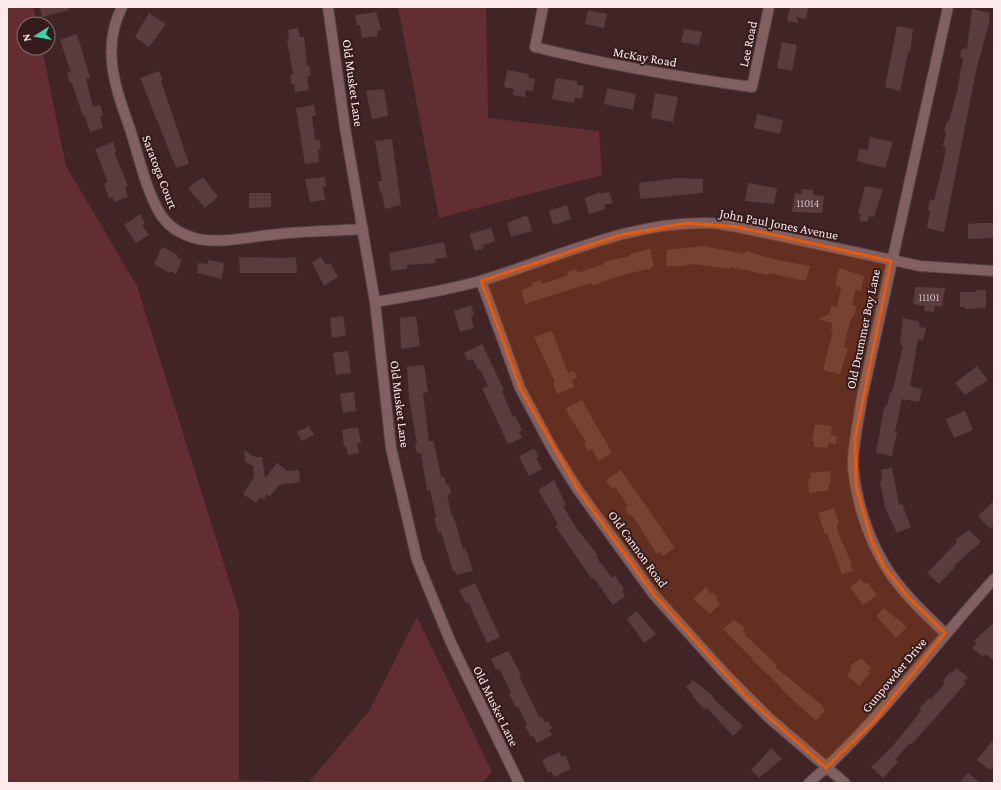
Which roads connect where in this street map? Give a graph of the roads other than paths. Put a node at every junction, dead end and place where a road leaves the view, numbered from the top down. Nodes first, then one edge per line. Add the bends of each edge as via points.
1 (122, 7) edge
2 (328, 7) edge
3 (543, 7) edge
4 (770, 7) edge
5 (948, 7) edge
6 (752, 87) joint
7 (363, 229) junction
8 (891, 261) junction
9 (994, 270) edge
10 (481, 281) junction
11 (375, 302) junction
12 (994, 579) edge
13 (945, 633) junction
14 (826, 768) junction
15 (519, 783) edge
16 (809, 783) edge
17 (845, 783) edge

1 - 7 street, Saratoga Court via 114,28 111,67 150,189 159,212 170,226 198,239 213,240
2 - 7 street, Old Musket Lane via 345,128
3 - 6 street, McKay Road via 535,47 666,75
4 - 6 street, Lee Road
5 - 8 street, Old Drummer Boy Lane
7 - 11 street, Old Musket Lane
8 - 9 street, John Paul Jones Avenue via 949,269
8 - 10 street, John Paul Jones Avenue via 738,227 688,223 650,228 620,236
8 - 13 street, Old Drummer Boy Lane via 855,439 853,463 856,486 871,539 884,567 909,598
10 - 11 street, John Paul Jones Avenue via 454,289
10 - 14 street, Old Cannon Road via 520,388 578,490 654,595 747,698
11 - 15 street, Old Musket Lane via 392,448 417,560 451,643
12 - 13 street, Gunpowder Drive
13 - 14 street, Gunpowder Drive via 875,720
14 - 16 street, Gunpowder Drive
14 - 17 street, Old Cannon Road

